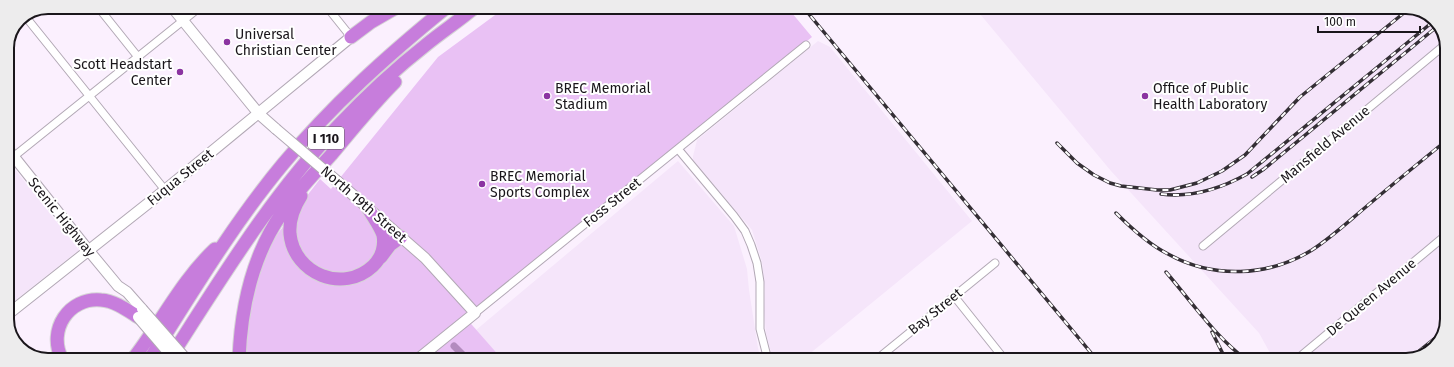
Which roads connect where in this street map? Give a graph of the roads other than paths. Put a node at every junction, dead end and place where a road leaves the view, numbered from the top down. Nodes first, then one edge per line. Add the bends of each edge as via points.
1 (104, 14) edge
2 (178, 14) edge
3 (192, 14) edge
4 (333, 14) edge
5 (385, 14) edge
6 (440, 14) edge
7 (466, 14) edge
8 (29, 20) edge
9 (183, 21) junction
10 (454, 24) junction
11 (351, 37) junction
12 (806, 45) dead end
13 (1440, 49) edge
14 (138, 57) junction
15 (89, 96) junction
16 (259, 114) junction
17 (678, 149) junction
18 (330, 156) junction
19 (14, 158) edge
20 (14, 164) edge
21 (165, 190) junction
22 (368, 208) junction
23 (234, 231) junction
24 (401, 237) junction
25 (1440, 240) edge
26 (1203, 246) dead end
27 (89, 251) junction
28 (377, 262) junction
29 (994, 263) dead end
30 (223, 276) junction
31 (954, 296) junction
32 (14, 310) edge
33 (140, 313) junction
34 (475, 313) junction
35 (60, 353) edge
36 (137, 353) edge
37 (154, 353) edge
38 (170, 353) edge
39 (173, 353) edge
40 (180, 353) edge
41 (182, 353) edge
42 (239, 353) edge
43 (425, 353) edge
44 (766, 353) edge
45 (890, 353) edge
46 (999, 353) edge
47 (1304, 353) edge

1 - 14 street
2 - 9 street, North 19th Street
3 - 9 street
4 - 11 street
5 - 11 highway
6 - 23 highway, I 110 via 385,59 327,115 280,168
7 - 10 highway, I 110
8 - 15 street
9 - 14 street
9 - 16 street, North 19th Street
10 - 18 highway via 434,48 385,92
10 - 30 highway, I 110 via 397,69 337,126 278,196
11 - 16 street, Fuqua Street
12 - 17 street, Foss Street
13 - 26 street, Mansfield Avenue
14 - 15 street
15 - 19 street
15 - 21 street
16 - 21 street, Fuqua Street
16 - 22 street, North 19th Street, bridge
17 - 34 street, Foss Street
17 - 44 street via 745,231 757,263 760,282 760,330
18 - 28 highway via 296,206 290,231 294,249 309,269 331,279 356,277
18 - 42 highway via 287,205 266,240 249,285 242,318
20 - 27 street, Scenic Highway
21 - 27 street, Fuqua Street
22 - 24 street, North 19th Street
22 - 28 highway via 383,240 383,249
23 - 36 highway via 193,273
23 - 37 highway, I 110
24 - 28 highway
24 - 34 street, North 19th Street
25 - 47 street, De Queen Avenue
27 - 32 street, Fuqua Street
27 - 33 street, Scenic Highway via 118,286 122,297
29 - 31 street, Bay Street
30 - 39 highway, I 110
30 - 41 highway
31 - 45 street, Bay Street
31 - 46 street
33 - 35 highway via 106,300 92,300 77,305 67,313 59,326 57,337
33 - 38 street, Scenic Highway, bridge
33 - 40 street, Scenic Highway, bridge
34 - 43 street, Foss Street

